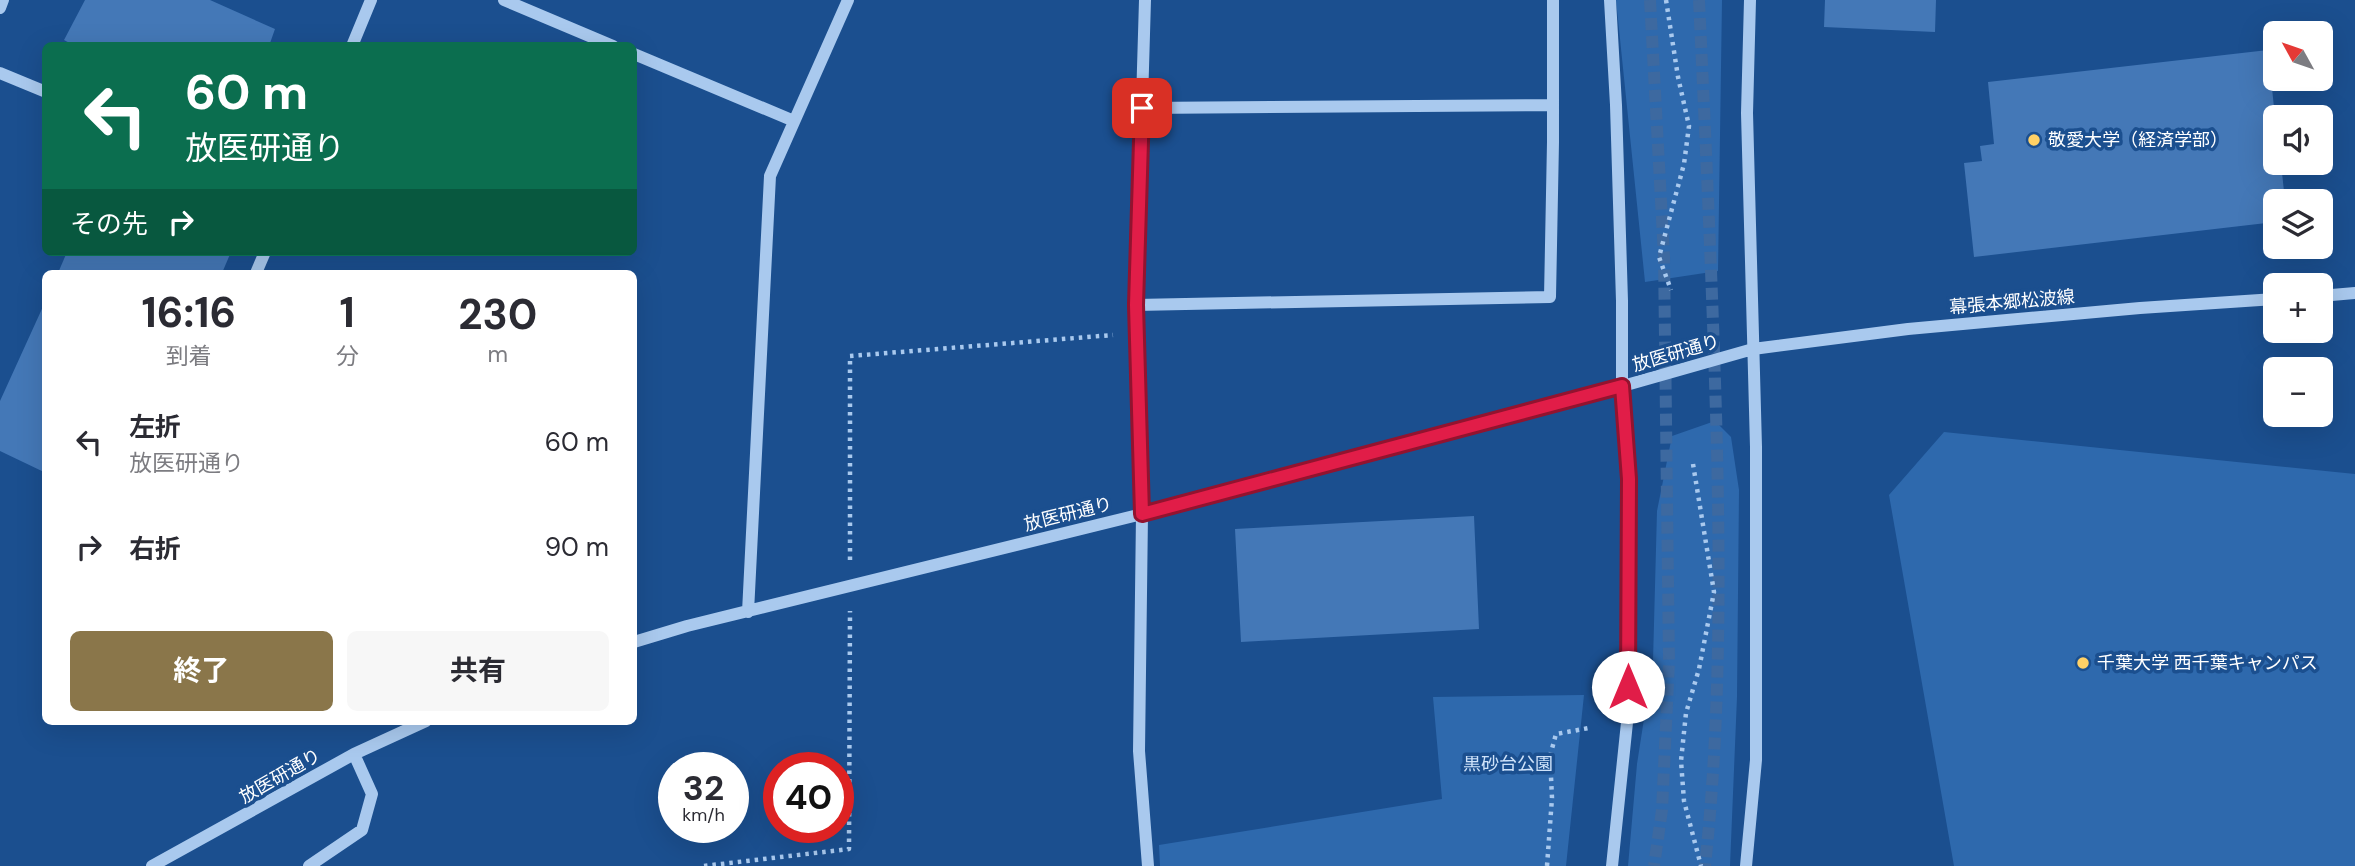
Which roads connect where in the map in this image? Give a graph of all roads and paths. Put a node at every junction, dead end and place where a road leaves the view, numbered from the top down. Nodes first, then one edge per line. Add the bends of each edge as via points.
1 (3, 0) edge
2 (371, 0) edge
3 (504, 0) edge
4 (848, 0) edge
5 (1145, 0) edge
6 (1553, 0) edge
7 (1610, 0) edge
8 (1667, 0) edge
9 (1749, 0) edge
10 (0, 8) edge
11 (354, 42) edge
12 (604, 42) edge
13 (637, 55) edge
14 (0, 73) edge
15 (42, 90) edge
16 (1553, 105) junction
17 (1142, 108) junction
18 (794, 121) junction
19 (1671, 290) dead end
20 (2355, 293) edge
21 (2333, 295) edge
22 (2263, 300) edge
23 (1136, 305) junction
24 (1137, 333) junction
25 (1753, 349) junction
26 (1622, 386) junction
27 (1693, 464) dead end
28 (1142, 514) junction
29 (850, 587) junction
30 (748, 611) junction
31 (637, 641) edge
32 (417, 725) edge
33 (1589, 728) dead end
34 (354, 754) junction
35 (152, 866) edge
36 (309, 866) edge
37 (704, 866) edge
38 (1148, 866) edge
39 (1547, 866) edge
40 (1612, 866) edge
41 (1701, 866) edge
42 (1746, 866) edge

1 - 10 street
2 - 11 street
3 - 12 street
4 - 18 street
5 - 17 street
6 - 16 street
7 - 26 street
8 - 19 path via 1689,126 1684,164 1659,257
9 - 25 street
13 - 18 street
14 - 15 street
16 - 17 street
16 - 23 street via 1550,298
17 - 23 street
18 - 30 street via 770,176
20 - 21 street
22 - 25 street, 幕張本郷松波線 via 1908,329
23 - 24 street
24 - 28 street
24 - 29 path via 850,356
25 - 26 street, 放医研通り
25 - 42 street via 1756,760
26 - 28 street, 放医研通り
26 - 40 street via 1629,479 1628,713
27 - 41 path via 1714,592 1686,713 1681,761 1684,802
28 - 29 street, 放医研通り
28 - 38 street via 1139,751
29 - 30 street, 放医研通り
29 - 37 path via 849,849
30 - 31 street, 放医研通り
32 - 34 street, 放医研通り
33 - 39 path via 1556,734 1550,756
34 - 35 street, 放医研通り
34 - 36 street via 372,794 362,830

